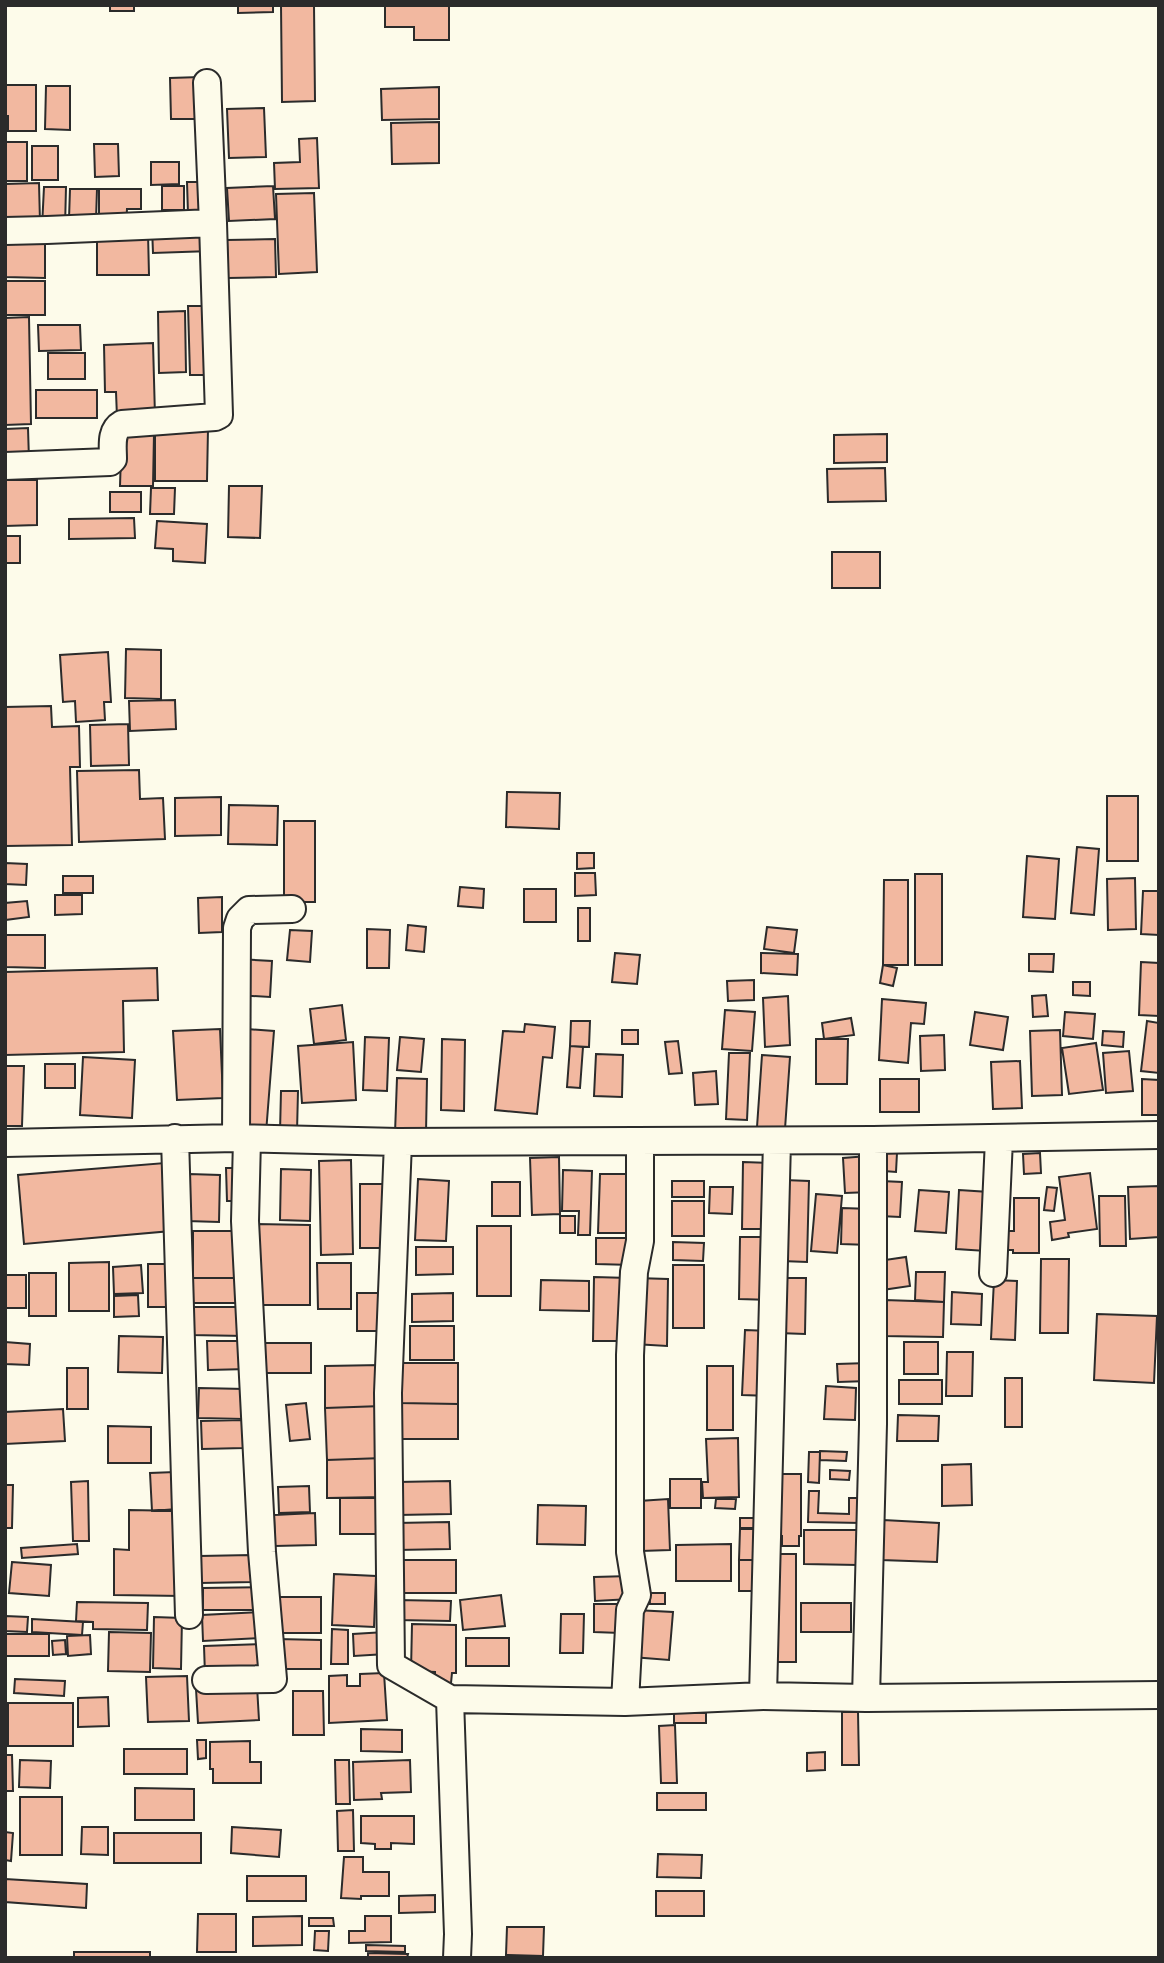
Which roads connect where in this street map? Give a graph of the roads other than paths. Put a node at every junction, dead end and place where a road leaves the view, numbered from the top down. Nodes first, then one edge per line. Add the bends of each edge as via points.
1 (207, 83) dead end
2 (213, 223) junction
3 (5, 230) edge
4 (5, 466) edge
5 (292, 909) dead end
6 (1159, 1135) edge
7 (175, 1138) junction
8 (241, 1138) junction
9 (999, 1139) junction
10 (873, 1140) junction
11 (640, 1141) junction
12 (777, 1141) junction
13 (398, 1142) junction
14 (5, 1143) edge
15 (993, 1273) dead end
16 (189, 1615) dead end
17 (206, 1680) dead end
18 (1159, 1695) edge
19 (763, 1696) junction
20 (866, 1698) junction
21 (450, 1699) junction
22 (625, 1702) junction
23 (457, 1958) edge

1 - 2 street
2 - 3 street
2 - 4 street via 219,415 122,424 114,433 110,463
5 - 8 street via 249,910 237,928
6 - 9 street
7 - 8 street
7 - 14 street
7 - 16 street
8 - 13 street
8 - 17 street via 273,1679
9 - 10 street
9 - 15 street
10 - 12 street
10 - 20 street via 873,1424
11 - 12 street
11 - 13 street
11 - 22 street via 640,1241 634,1272 630,1368 630,1552 637,1595 630,1610
12 - 19 street
13 - 21 street via 388,1392 391,1665
18 - 20 street
19 - 20 street
19 - 22 street
21 - 22 street
21 - 23 street

